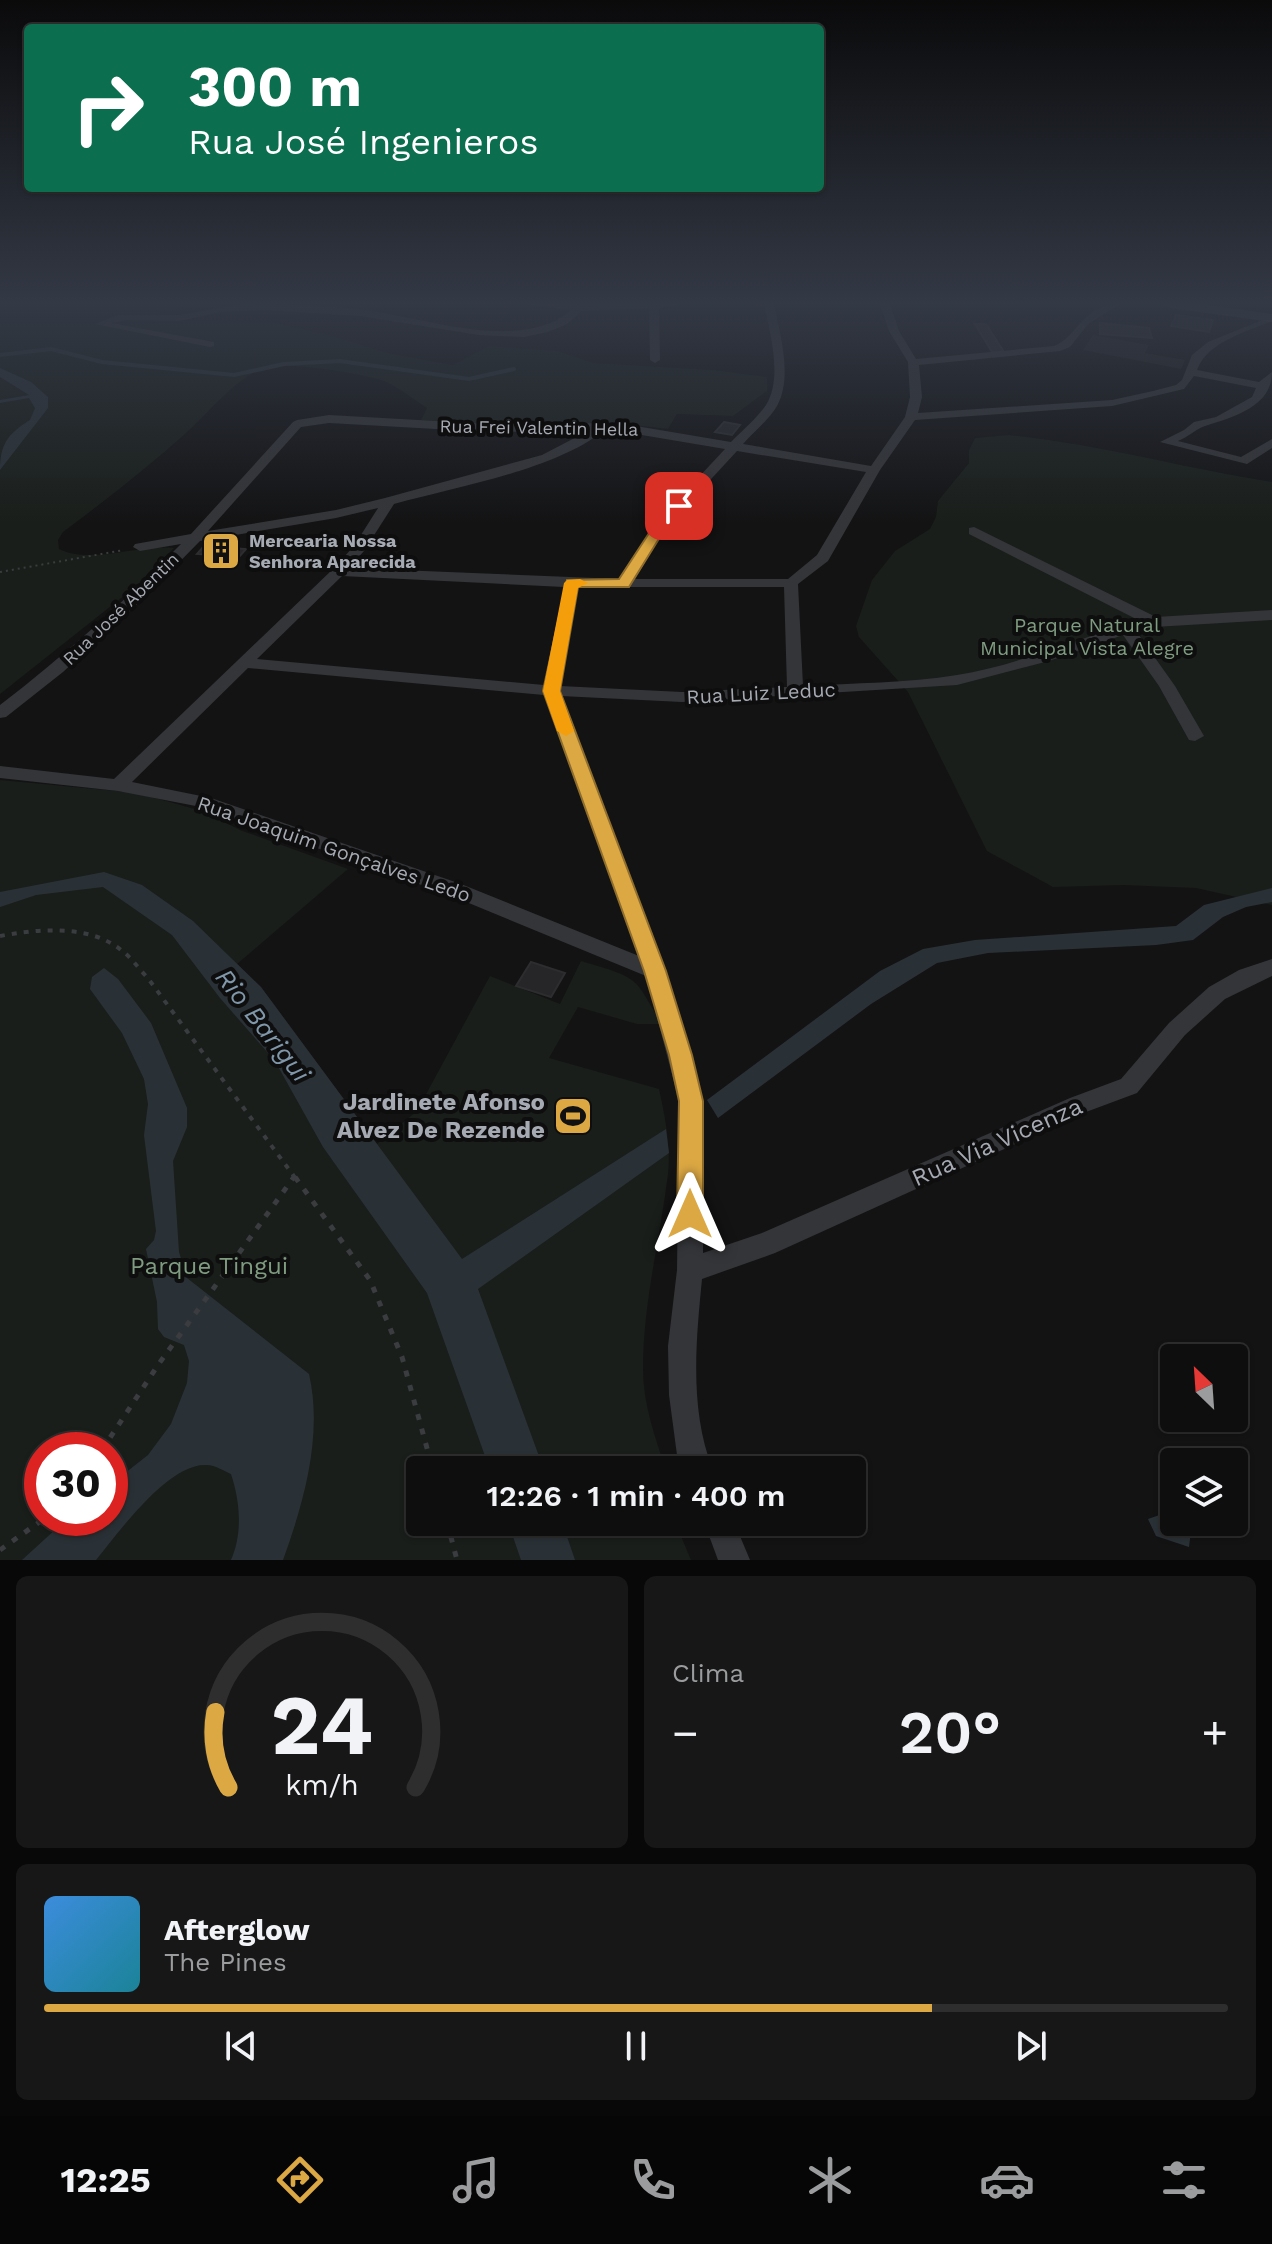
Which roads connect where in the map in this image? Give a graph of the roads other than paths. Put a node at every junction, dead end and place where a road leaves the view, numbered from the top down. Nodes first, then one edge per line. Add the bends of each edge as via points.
1 (779, 377) edge
2 (914, 377) edge
3 (1188, 377) edge
4 (1216, 377) edge
5 (1270, 377) edge
6 (1262, 386) junction
7 (1257, 399) junction
8 (1272, 403) edge
9 (911, 417) junction
10 (297, 424) joint
11 (600, 427) junction
12 (1272, 443) edge
13 (736, 444) junction
14 (874, 470) junction
15 (389, 501) junction
16 (974, 531) dead end
17 (195, 538) junction
18 (140, 547) road end
19 (338, 572) junction
20 (572, 583) junction
21 (791, 583) junction
22 (624, 584) junction
23 (1272, 615) edge
24 (1154, 622) junction
25 (1127, 629) junction
26 (243, 663) junction
27 (551, 691) junction
28 (795, 692) junction
29 (0, 713) edge
30 (1195, 736) dead end
31 (0, 772) edge
32 (118, 785) junction
33 (1272, 967) edge
34 (655, 971) junction
35 (690, 1270) junction
36 (692, 1456) edge
37 (725, 1536) edge
38 (734, 1560) edge

1 - 13 street via 772,405
2 - 9 street
3 - 9 street via 1180,387 1112,403
4 - 6 street
5 - 6 street
6 - 7 street
7 - 8 street
7 - 12 street via 1166,442 1243,461
9 - 14 street
10 - 11 street, Rua Frei Valentin Hella via 329,419 490,428
10 - 17 street, Rua José Abentin
11 - 13 street, Rua Frei Valentin Hella
11 - 15 street via 546,458
13 - 14 street, Rua Frei Valentin Hella
13 - 22 street via 660,527
14 - 21 street via 823,558
15 - 17 street
15 - 19 street
16 - 24 street
17 - 18 street
17 - 29 street, Rua José Abentin via 57,669
19 - 20 street
19 - 26 street
20 - 22 street
20 - 27 street
21 - 22 street
21 - 28 street
23 - 24 street, Rua Luiz Leduc
24 - 25 street, Rua Luiz Leduc
25 - 28 street, Rua Luiz Leduc via 957,680
25 - 30 street
26 - 27 street, Rua Luiz Leduc
26 - 32 street
27 - 28 street, Rua Luiz Leduc via 682,697
27 - 34 street
31 - 32 street, Rua Joaquim Gonçalves Ledo
32 - 34 street, Rua Joaquim Gonçalves Ledo via 205,802 454,889
33 - 35 street, Rua Via Vicenza via 1217,993 1177,1029 1129,1086 766,1244
34 - 35 street via 691,1101
35 - 36 street via 682,1346
37 - 38 street

